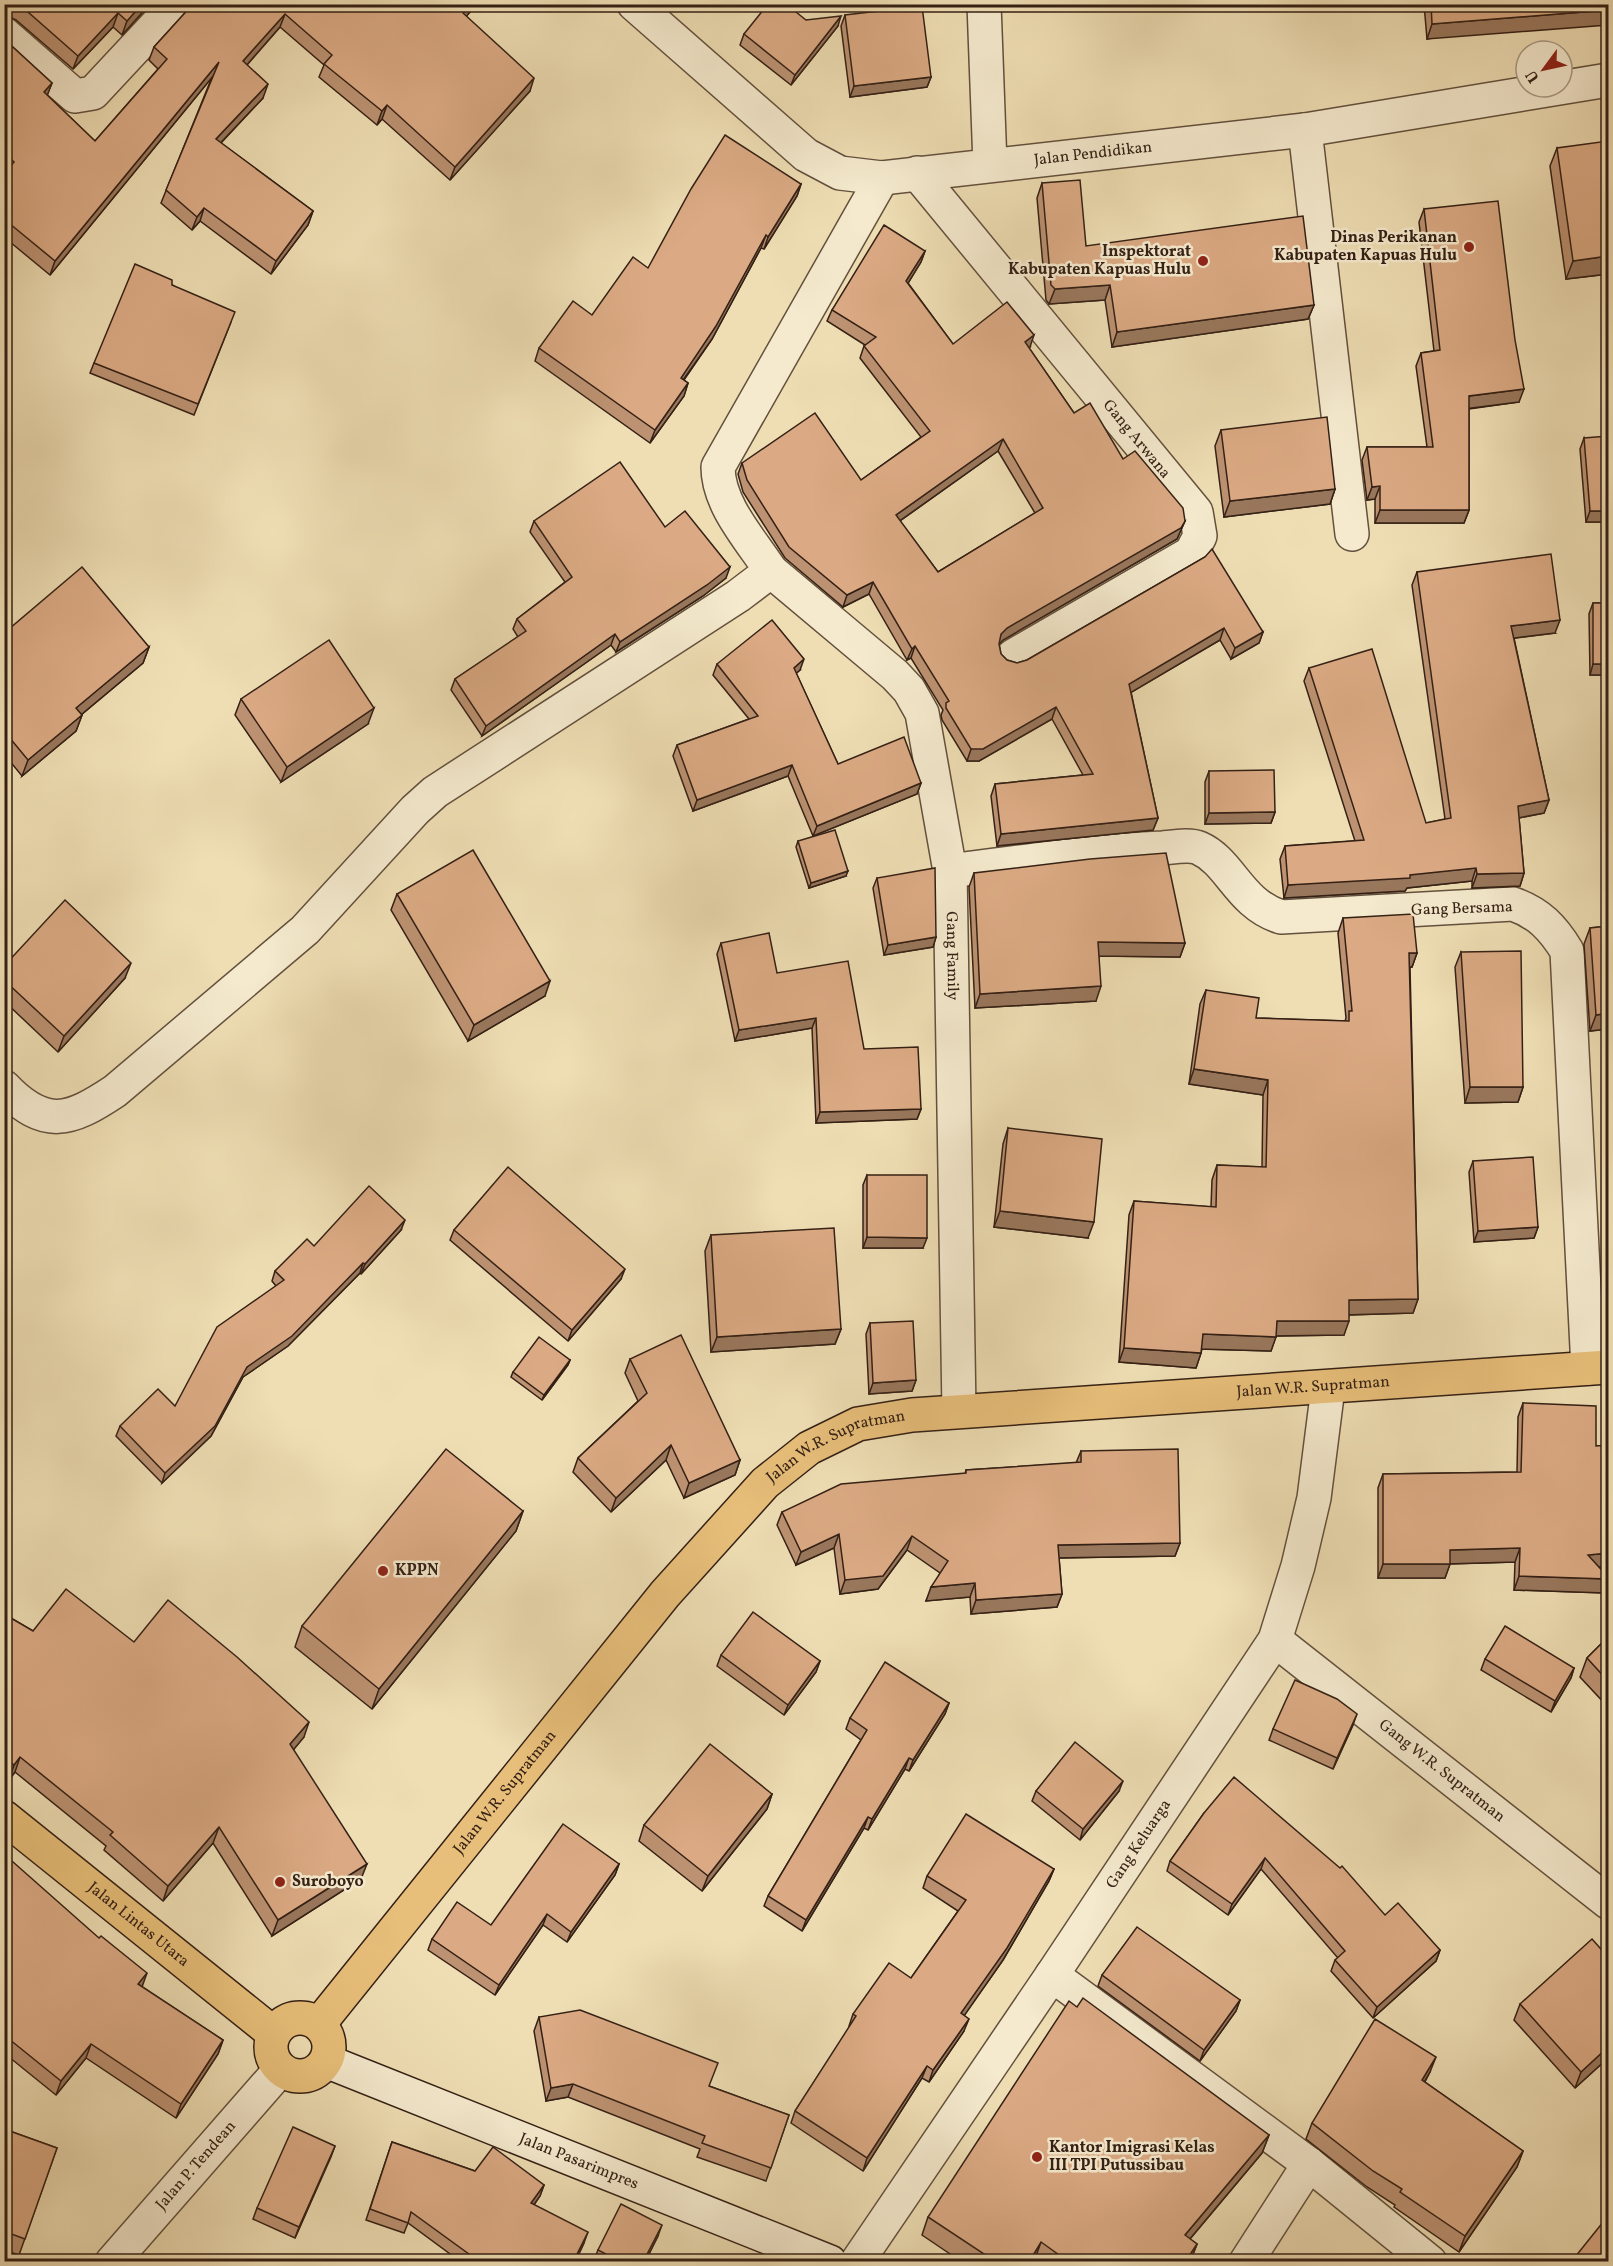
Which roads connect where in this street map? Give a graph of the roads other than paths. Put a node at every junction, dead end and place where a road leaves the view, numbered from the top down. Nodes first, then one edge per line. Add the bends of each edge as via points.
1 (176, 4) edge
2 (634, 4) edge
3 (984, 4) edge
4 (4, 34) edge
5 (1608, 80) edge
6 (1305, 130) junction
7 (990, 165) junction
8 (918, 174) junction
9 (882, 178) junction
10 (1352, 534) dead end
11 (771, 571) junction
12 (1013, 656) dead end
13 (950, 871) junction
14 (4, 1087) edge
15 (1598, 1367) edge
16 (1328, 1388) junction
17 (959, 1411) junction
18 (1275, 1640) junction
19 (4, 1817) edge
20 (1608, 1902) edge
21 (1052, 1975) junction
22 (319, 2024) junction
23 (273, 2033) junction
24 (326, 2061) junction
25 (280, 2070) junction
26 (1309, 2164) junction
27 (112, 2262) edge
28 (830, 2262) edge
29 (857, 2262) edge
30 (1246, 2262) edge
31 (1430, 2262) edge

1 - 4 street via 93,93 84,97 75,96
2 - 9 street, Jalan Pendidikan via 806,155 840,173
3 - 7 street
5 - 6 street, Jalan Pendidikan
6 - 7 street, Jalan Pendidikan
6 - 10 street
7 - 8 street, Jalan Pendidikan
8 - 9 street, Jalan Pendidikan
8 - 12 street, Gang Arwana via 1196,512 1200,536 1191,553
9 - 11 street, Gang Family via 718,467 718,483 726,502
11 - 13 street, Gang Family via 909,690 922,713
11 - 14 street via 435,792 305,930 115,1091 86,1110 61,1117 31,1112
13 - 15 street, Gang Bersama via 1124,849 1197,846 1264,912 1281,917 1513,904 1531,910 1548,924 1567,951
13 - 17 street, Gang Family
15 - 16 highway, Jalan W.R. Supratman
16 - 17 highway, Jalan W.R. Supratman
16 - 18 street, Gang Keluarga via 1314,1498
17 - 22 highway, Jalan W.R. Supratman via 858,1424 809,1448 765,1483 665,1594
18 - 20 street, Gang W.R. Supratman
18 - 21 street, Gang Keluarga
19 - 23 highway, Jalan Lintas Utara
21 - 26 street
21 - 29 street, Gang Keluarga
22 - 23 highway via 307,2018 294,2018
22 - 24 highway via 330,2048
23 - 25 highway via 272,2059
24 - 25 highway via 305,2076 292,2076
24 - 28 street, Jalan Pasarimpres
25 - 27 street, Jalan P. Tendean
26 - 30 street
26 - 31 street

